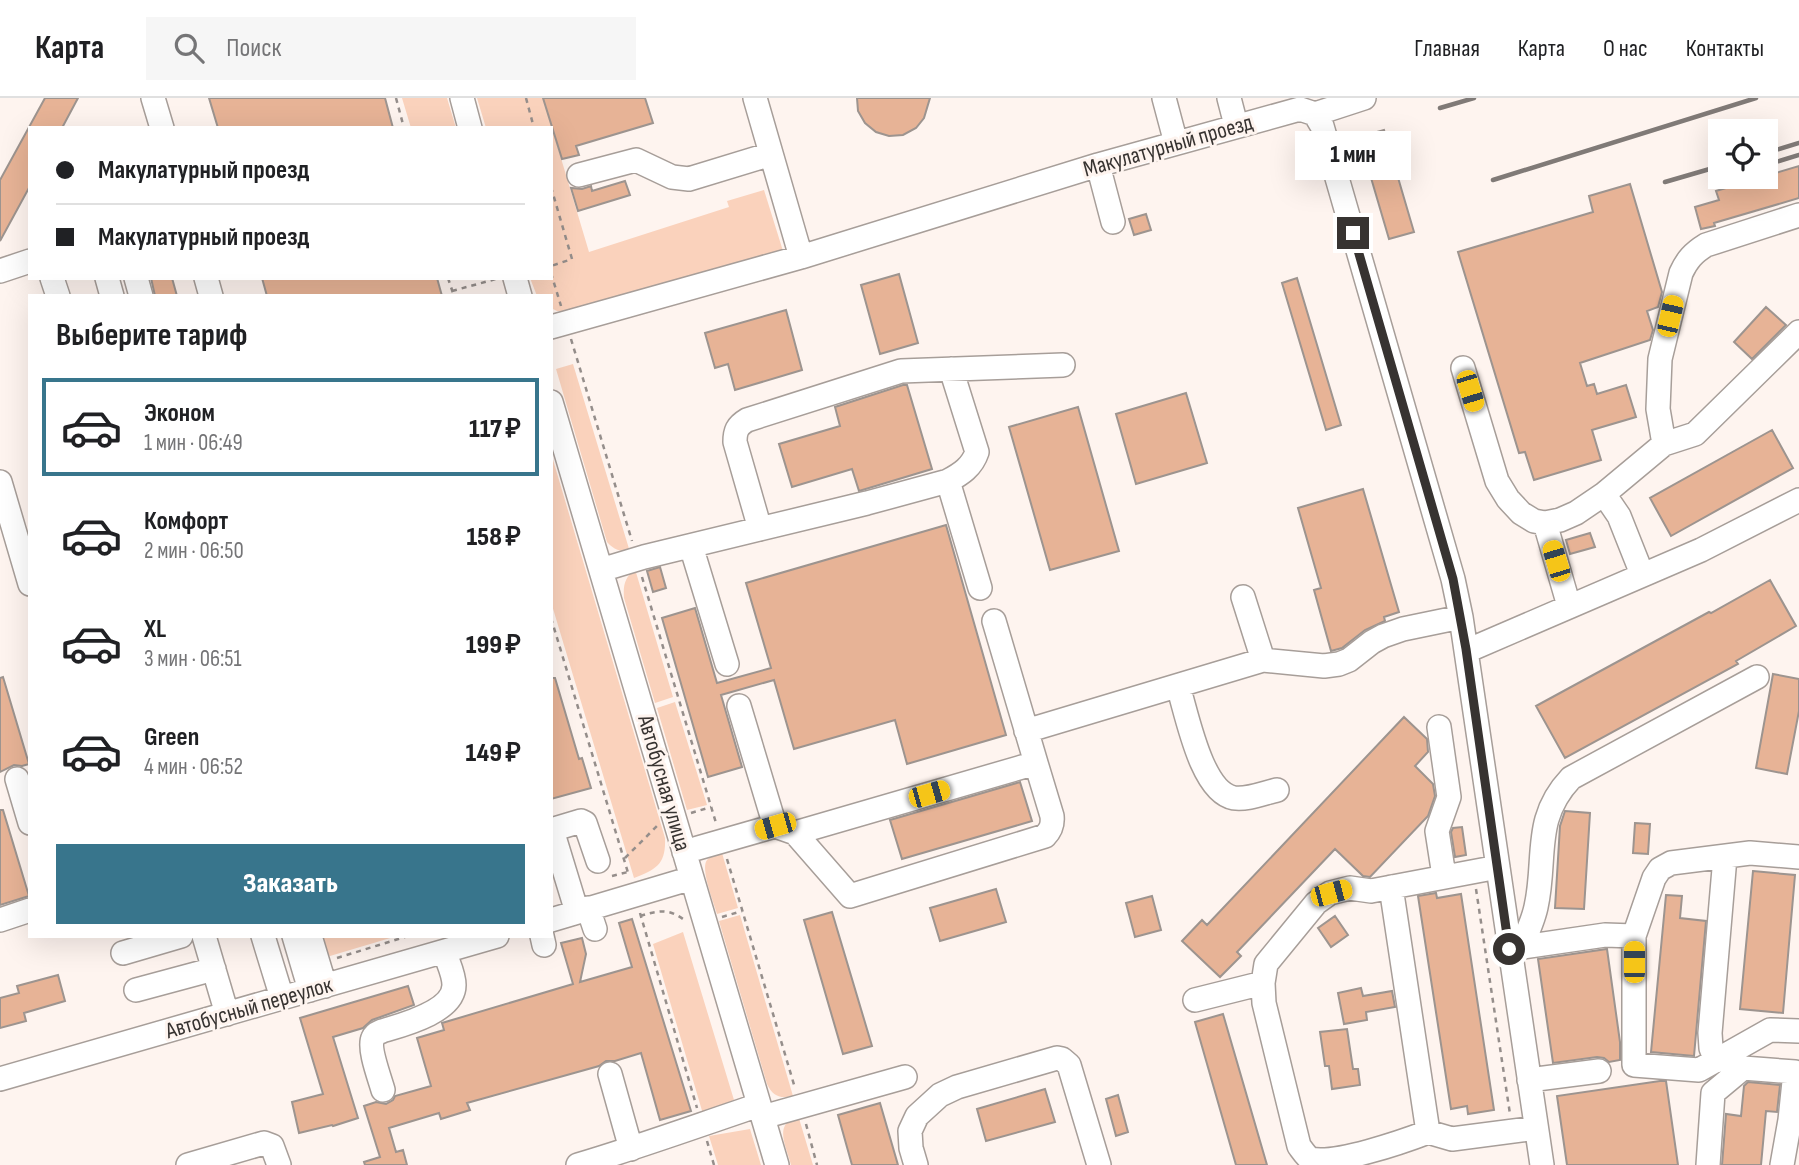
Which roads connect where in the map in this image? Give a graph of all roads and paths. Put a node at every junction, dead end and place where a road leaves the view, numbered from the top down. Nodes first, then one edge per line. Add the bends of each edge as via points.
1 (153, 98) edge
2 (396, 98) edge
3 (462, 98) edge
4 (526, 98) edge
5 (755, 98) edge
6 (1164, 98) edge
7 (1229, 98) edge
8 (1364, 98) edge
9 (1315, 114) junction
10 (1236, 125) junction
11 (161, 126) edge
12 (403, 126) edge
13 (469, 126) edge
14 (533, 126) edge
15 (1176, 143) junction
16 (771, 154) junction
17 (1098, 165) junction
18 (579, 175) dead end
19 (553, 194) edge
20 (1799, 215) edge
21 (1113, 222) dead end
22 (801, 257) junction
23 (28, 262) edge
24 (553, 265) edge
25 (0, 271) edge
26 (493, 280) edge
27 (552, 280) edge
28 (453, 293) edge
29 (559, 325) edge
30 (1799, 332) edge
31 (1063, 365) dead end
32 (1463, 368) dead end
33 (951, 369) junction
34 (553, 409) edge
35 (1664, 444) junction
36 (948, 481) junction
37 (0, 482) edge
38 (1604, 494) junction
39 (1799, 500) edge
40 (1545, 523) junction
41 (760, 529) junction
42 (691, 546) junction
43 (637, 559) junction
44 (601, 570) junction
45 (1642, 575) junction
46 (28, 577) edge
47 (980, 588) dead end
48 (1243, 597) dead end
49 (1569, 606) junction
50 (1461, 617) junction
51 (995, 621) dead end
52 (553, 625) edge
53 (1466, 649) junction
54 (1263, 660) junction
55 (727, 664) dead end
56 (1757, 677) dead end
57 (1178, 685) junction
58 (739, 706) dead end
59 (1439, 727) dead end
60 (1026, 731) junction
61 (1036, 763) junction
62 (17, 779) dead end
63 (1277, 790) dead end
64 (711, 807) junction
65 (688, 813) dead end
66 (28, 816) edge
67 (662, 821) dead end
68 (553, 830) edge
69 (785, 830) junction
70 (553, 832) edge
71 (721, 842) junction
72 (684, 852) junction
73 (1725, 857) junction
74 (1799, 857) edge
75 (624, 859) junction
76 (598, 862) dead end
77 (1487, 869) junction
78 (1444, 876) junction
79 (692, 878) junction
80 (630, 879) dead end
81 (1391, 887) junction
82 (28, 911) edge
83 (742, 911) junction
84 (587, 916) junction
85 (718, 918) dead end
86 (0, 919) edge
87 (553, 920) edge
88 (684, 920) dead end
89 (1634, 936) junction
90 (174, 938) edge
91 (205, 938) edge
92 (264, 938) edge
93 (280, 938) edge
94 (294, 938) edge
95 (310, 938) edge
96 (491, 938) edge
97 (1515, 948) junction
98 (123, 953) dead end
99 (445, 953) junction
100 (214, 969) junction
101 (1262, 983) junction
102 (136, 990) dead end
103 (303, 992) junction
104 (1195, 1000) dead end
105 (227, 1014) junction
106 (1799, 1031) edge
107 (1716, 1061) junction
108 (1599, 1071) dead end
109 (610, 1074) dead end
110 (905, 1077) dead end
111 (0, 1079) edge
112 (1529, 1080) junction
113 (383, 1090) dead end
114 (800, 1106) junction
115 (761, 1111) junction
116 (702, 1124) junction
117 (1536, 1128) junction
118 (1513, 1131) junction
119 (1428, 1132) junction
120 (631, 1149) junction
121 (188, 1165) edge
122 (279, 1165) edge
123 (578, 1165) edge
124 (714, 1165) edge
125 (777, 1165) edge
126 (817, 1165) edge
127 (916, 1165) edge
128 (1099, 1165) edge
129 (1542, 1165) edge
130 (1708, 1165) edge
131 (1782, 1165) edge

1 - 11 street
2 - 12 path
3 - 13 street
4 - 14 path
5 - 16 street
6 - 15 street
7 - 10 street
8 - 9 street
9 - 10 street, Макулатурный проезд via 1300,108
9 - 50 street
10 - 15 street, Макулатурный проезд
15 - 17 street, Макулатурный проезд
16 - 18 street via 689,179 672,177 636,160
16 - 22 street
17 - 21 street
17 - 22 street, Макулатурный проезд
19 - 24 path via 572,259
20 - 35 street via 1706,245 1686,261 1660,359 1658,409
22 - 29 street, Макулатурный проезд
23 - 25 street
26 - 28 path
27 - 29 path
29 - 43 path
30 - 35 street via 1695,434
31 - 33 street
32 - 40 street via 1497,481 1521,513
33 - 36 street via 976,452 974,461
33 - 41 street via 901,371 738,426 735,442
34 - 44 street, Автобусная улица
35 - 38 street
36 - 41 street
36 - 47 street
37 - 46 street
38 - 40 street via 1576,513
38 - 45 street via 1619,516
39 - 45 street
40 - 49 street
41 - 42 street
42 - 43 street
42 - 55 street
43 - 44 street
43 - 64 path
44 - 72 street, Автобусная улица
45 - 49 street
48 - 54 street
49 - 53 street
50 - 53 street
50 - 54 street via 1383,636 1339,664
51 - 60 street
52 - 75 path
53 - 77 street
54 - 57 street
56 - 97 street via 1571,778 1558,792 1544,828 1531,926
57 - 60 street
57 - 63 street via 1201,762 1217,789 1235,798
58 - 69 street
59 - 78 street via 1449,797 1437,831
60 - 61 street
61 - 69 street
61 - 69 street via 1053,824 1045,836 850,896
62 - 66 street
64 - 65 path
64 - 71 path
67 - 75 path
68 - 76 street via 585,822
69 - 71 street
70 - 84 street
71 - 72 street
71 - 83 path
72 - 79 street, Автобусная улица
73 - 74 street via 1750,853
73 - 89 street via 1671,863 1660,869
73 - 107 street via 1710,1033
75 - 80 path
77 - 78 street
77 - 97 street
77 - 118 path via 1476,888
78 - 81 street
79 - 84 street
79 - 115 street, Автобусная улица
81 - 101 street via 1371,891 1350,888 1331,893 1316,904 1266,964
81 - 119 street
82 - 86 street
83 - 85 path
83 - 114 path
84 - 87 street
88 - 116 path via 661,910 640,914
89 - 97 street via 1605,935
89 - 107 street via 1634,1065 1699,1070
90 - 98 street
91 - 100 street
92 - 103 street
93 - 103 street
94 - 103 street
95 - 103 street
96 - 99 street, Автобусный переулок
97 - 112 street
99 - 103 street, Автобусный переулок
99 - 113 street via 454,983 449,999 422,1018 377,1033 372,1040
100 - 102 street
100 - 105 street
101 - 104 street
101 - 119 street via 1299,1146 1310,1159 1325,1164 1363,1159
103 - 105 street, Автобусный переулок
105 - 111 street, Автобусный переулок
106 - 107 street via 1770,1030
108 - 112 street
109 - 120 street
110 - 114 street
112 - 117 street
114 - 115 street
114 - 126 path
115 - 116 street
115 - 125 street, Автобусная улица
116 - 120 street
116 - 124 path
117 - 118 street
117 - 129 street
118 - 119 street via 1451,1139
120 - 123 street
121 - 122 street via 264,1143 272,1146
127 - 128 street via 910,1131 917,1116 940,1095 1057,1058 1069,1065
130 - 131 street via 1713,1093 1743,1068 1795,1073

